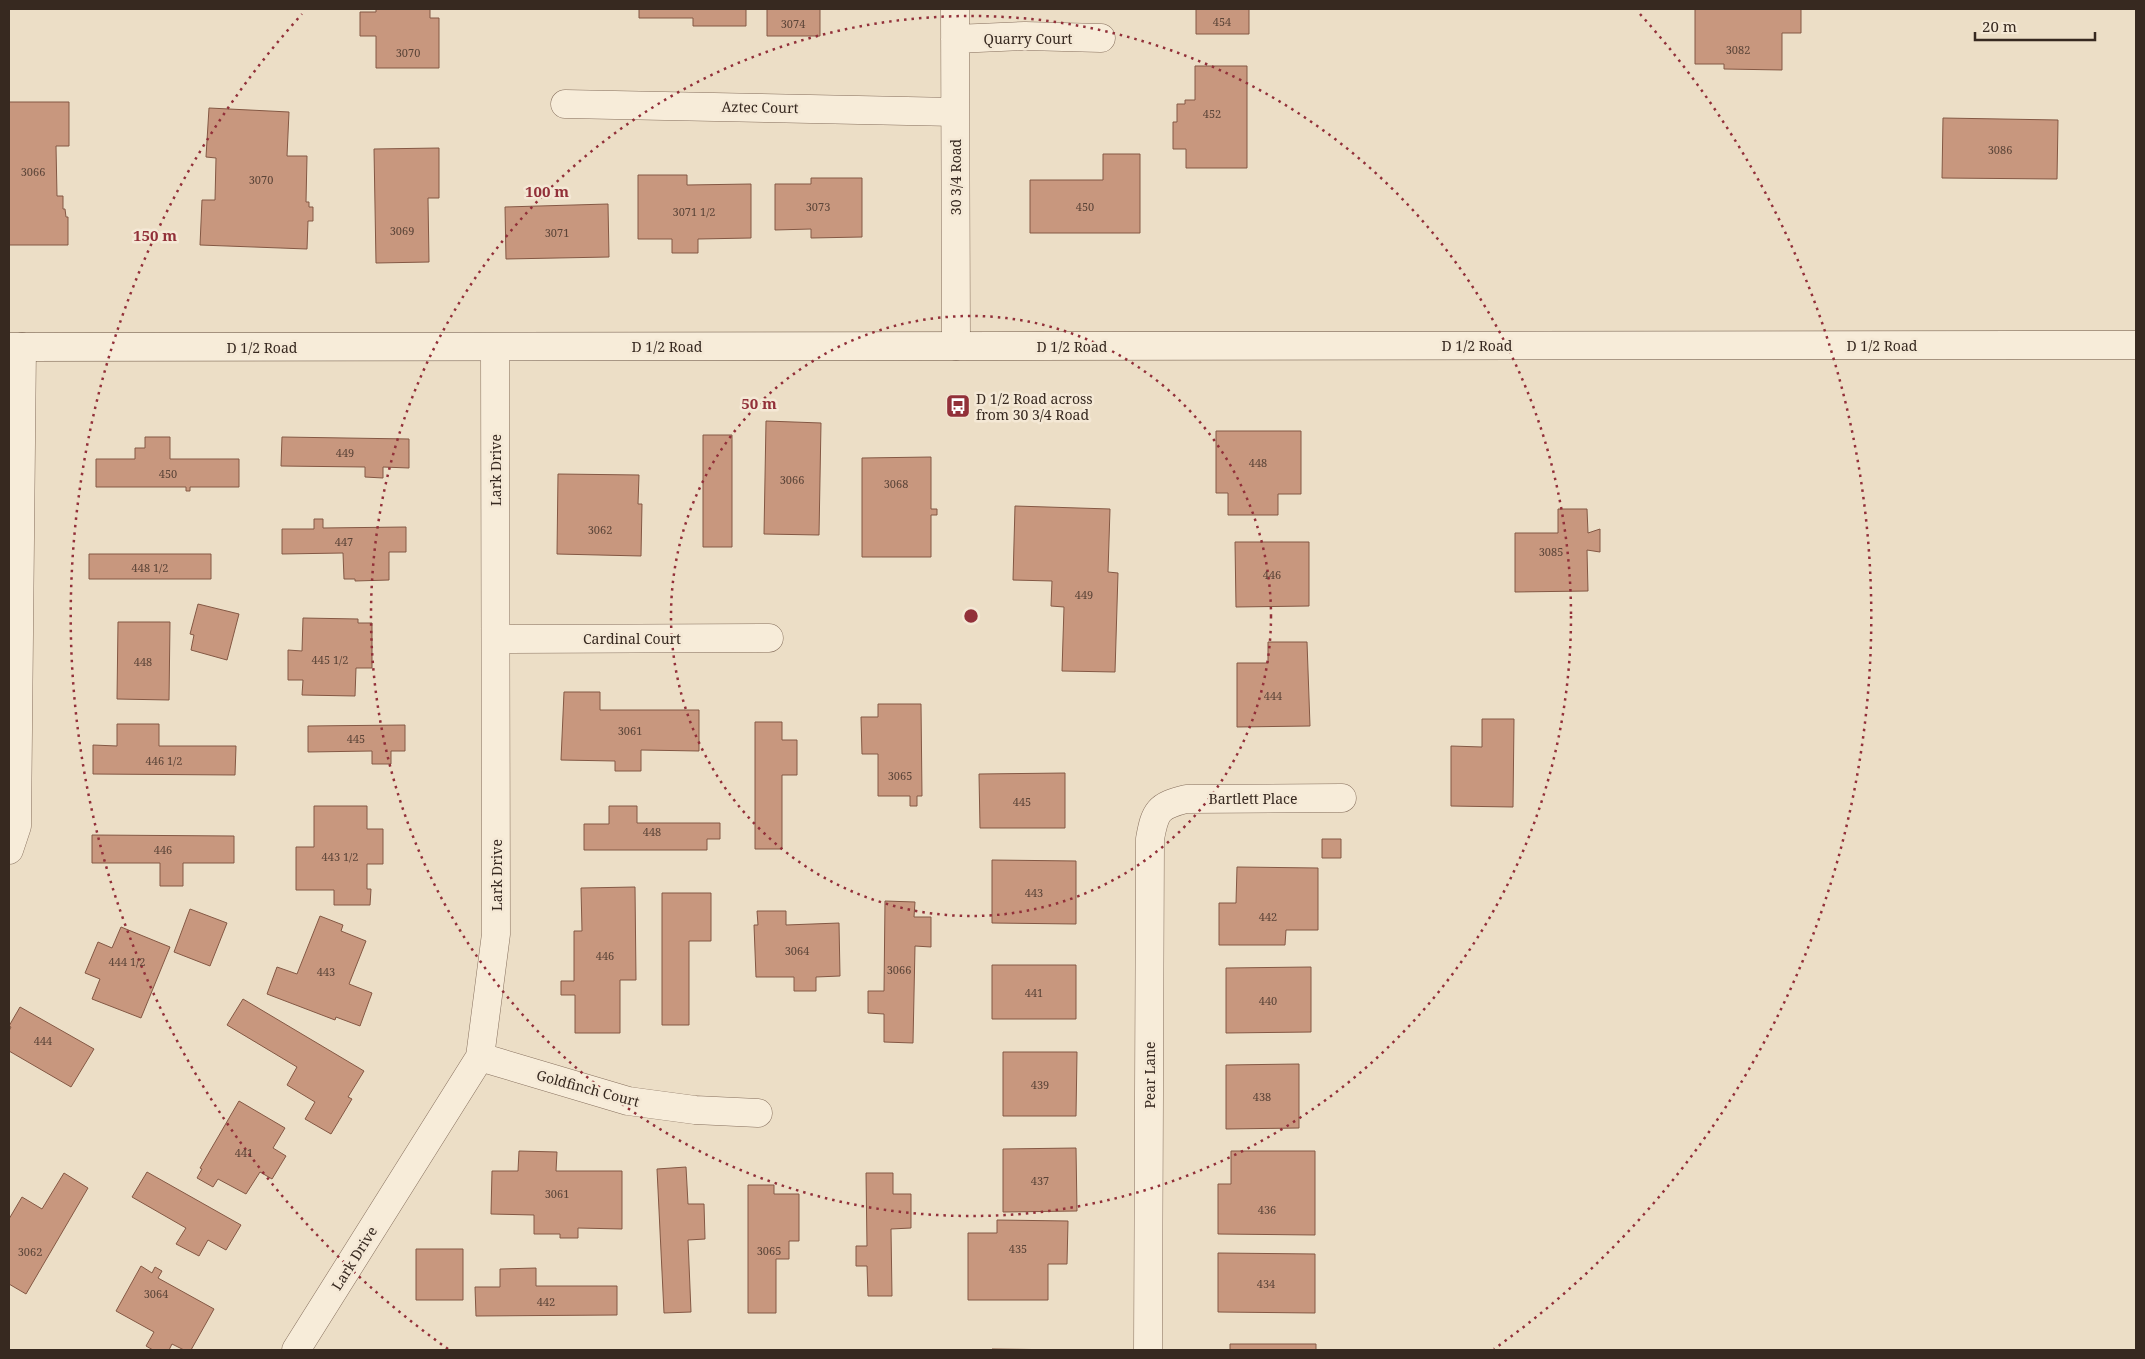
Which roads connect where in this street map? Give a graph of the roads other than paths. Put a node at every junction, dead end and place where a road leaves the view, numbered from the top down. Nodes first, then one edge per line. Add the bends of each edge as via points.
1 (954, 9) edge
2 (1101, 38) dead end
3 (954, 39) junction
4 (565, 104) dead end
5 (955, 112) junction
6 (2136, 345) edge
7 (956, 346) junction
8 (15, 347) edge
9 (495, 347) junction
10 (769, 638) dead end
11 (496, 639) junction
12 (1342, 798) dead end
13 (1166, 804) joint
14 (9, 850) edge
15 (480, 1057) junction
16 (758, 1113) dead end
17 (296, 1350) edge
18 (1148, 1350) edge

1 - 3 street, 30 3/4 Road
2 - 3 street, Quarry Court via 1025,36
3 - 5 street, 30 3/4 Road
4 - 5 street, Aztec Court
5 - 7 street, 30 3/4 Road
6 - 7 street, D 1/2 Road
7 - 9 street, D 1/2 Road
8 - 9 street, D 1/2 Road
8 - 14 street via 17,826
9 - 11 street, Lark Drive
10 - 11 street, Cardinal Court
11 - 15 street, Lark Drive via 496,934
12 - 13 street, Bartlett Place via 1208,798
13 - 18 street, Pear Lane via 1154,819 1150,839
15 - 16 street, Goldfinch Court via 628,1101 695,1110
15 - 17 street, Lark Drive

